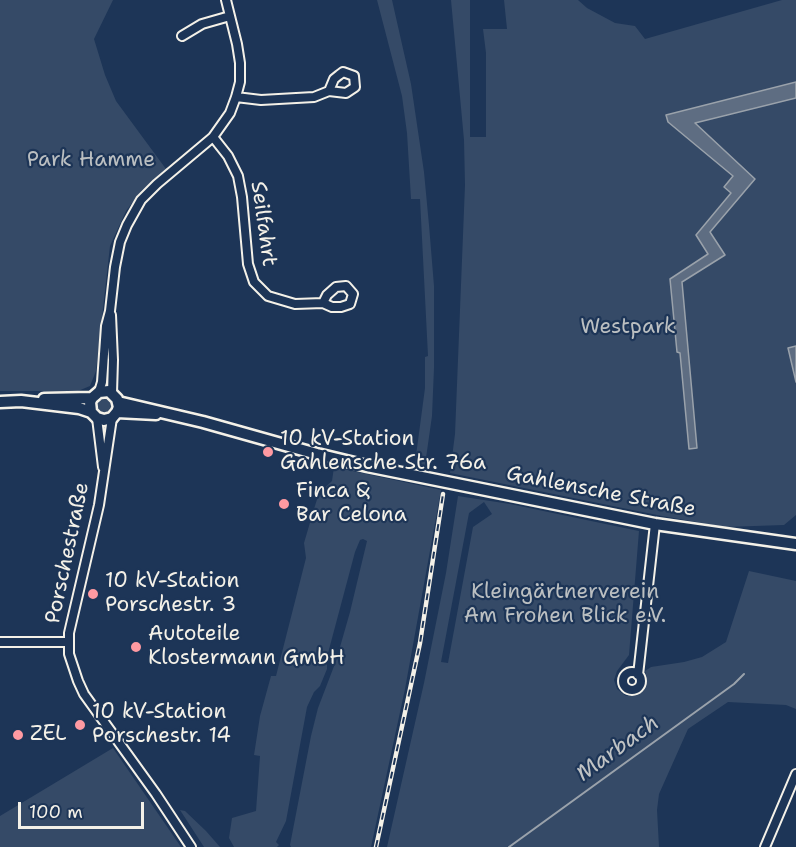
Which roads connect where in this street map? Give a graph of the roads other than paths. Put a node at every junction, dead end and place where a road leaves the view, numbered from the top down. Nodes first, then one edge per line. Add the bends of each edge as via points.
1 (226, 0) edge
2 (230, 16) junction
3 (182, 36) dead end
4 (329, 91) dead end
5 (236, 97) junction
6 (213, 137) junction
7 (323, 303) dead end
8 (110, 311) junction
9 (95, 395) junction
10 (21, 401) junction
11 (0, 402) edge
12 (115, 406) junction
13 (94, 415) junction
14 (103, 471) junction
15 (655, 524) junction
16 (796, 546) edge
17 (0, 642) edge
18 (68, 642) junction
19 (638, 675) dead end
20 (796, 774) edge
21 (191, 847) edge
22 (765, 847) edge

1 - 2 street
2 - 3 street via 202,24
2 - 5 street via 240,63
4 - 5 street via 303,98
5 - 6 street
6 - 7 street, Seilfahrt via 228,156 241,186 254,282 268,296 279,300
6 - 8 street via 157,184 132,214 117,254
8 - 9 street via 102,378
8 - 12 street
9 - 10 street, Gahlensche Straße
9 - 12 street, Gahlensche Straße
9 - 13 street via 90,407
10 - 11 street, Gahlensche Straße
10 - 13 street, Gahlensche Straße via 79,408
12 - 13 street, Gahlensche Straße via 104,420
12 - 14 street, Porschestraße
12 - 15 street, Gahlensche Straße via 172,414 367,466
13 - 14 street, Porschestraße
14 - 18 street, Porschestraße
15 - 16 street, Gahlensche Straße
15 - 19 street
17 - 18 street, Porschestraße
18 - 21 street, Porschestraße via 72,666 84,694
20 - 22 street

